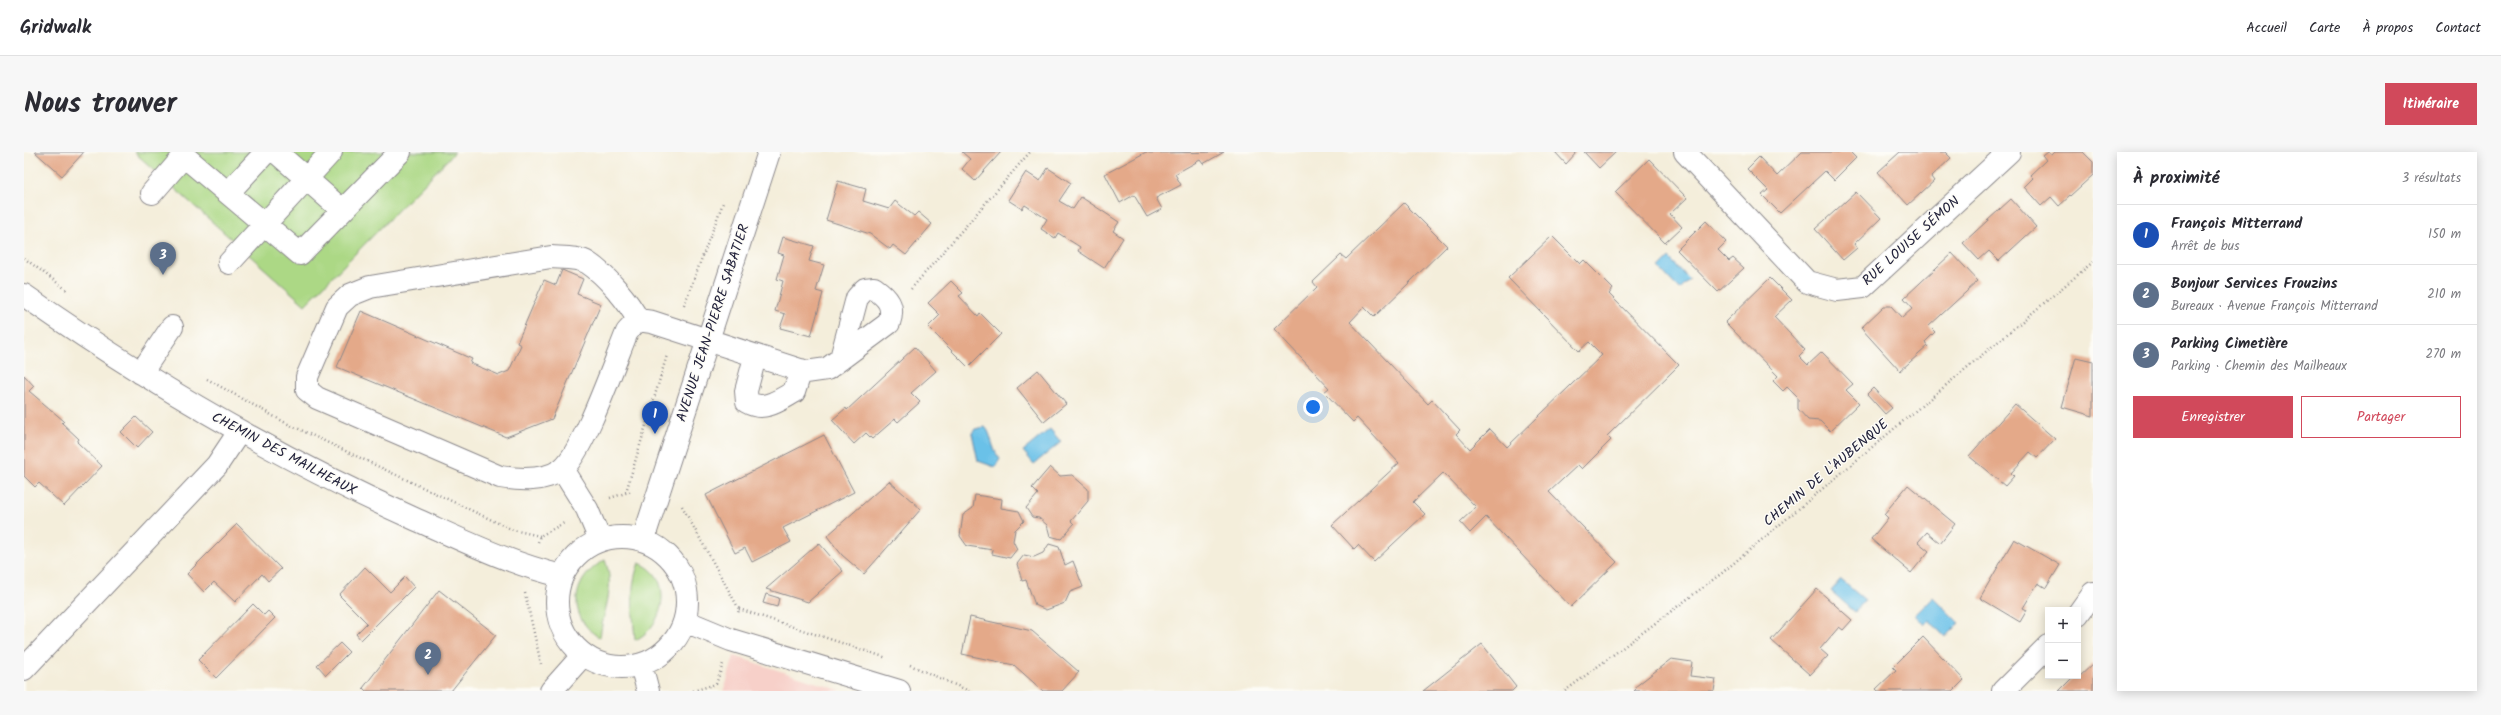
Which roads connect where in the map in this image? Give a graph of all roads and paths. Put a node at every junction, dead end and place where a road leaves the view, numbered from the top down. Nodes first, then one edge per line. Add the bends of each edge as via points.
1 (266, 152) edge
2 (276, 152) edge
3 (331, 152) edge
4 (400, 152) edge
5 (769, 152) edge
6 (1030, 152) edge
7 (1685, 152) edge
8 (2009, 152) edge
9 (201, 158) edge
10 (306, 179) junction
11 (152, 193) dead end
12 (228, 193) junction
13 (342, 210) junction
14 (265, 224) junction
15 (24, 258) edge
16 (2093, 262) edge
17 (229, 263) dead end
18 (71, 293) dead end
19 (24, 295) edge
20 (888, 298) junction
21 (638, 320) junction
22 (172, 327) dead end
23 (707, 341) junction
24 (756, 357) junction
25 (841, 358) junction
26 (801, 370) junction
27 (141, 373) junction
28 (203, 377) dead end
29 (239, 432) junction
30 (562, 469) junction
31 (659, 490) junction
32 (587, 509) junction
33 (540, 536) junction
34 (600, 540) junction
35 (642, 540) junction
36 (530, 569) junction
37 (562, 576) junction
38 (2093, 593) edge
39 (739, 609) junction
40 (2081, 610) edge
41 (685, 621) junction
42 (731, 640) junction
43 (2045, 649) edge
44 (584, 655) junction
45 (894, 660) dead end
46 (641, 665) junction
47 (909, 665) dead end
48 (24, 669) edge
49 (553, 689) edge
50 (648, 691) edge
51 (693, 691) edge
52 (899, 691) edge
53 (969, 691) edge
54 (1566, 691) edge
55 (2003, 691) edge

1 - 12 street
2 - 10 street
3 - 10 street
4 - 13 street
5 - 23 street, AVENUE JEAN-PIERRE SABATIER
6 - 20 path via 908,292
7 - 8 street, RUE LOUISE SÉMON via 1807,282 1837,290 1863,286
9 - 11 street via 184,156
9 - 12 street
10 - 13 street
10 - 14 street
12 - 14 street
13 - 14 street via 300,254
14 - 17 street
15 - 18 path
16 - 54 path, CHEMIN DE L'AUBENQUE via 1722,573
19 - 27 street, CHEMIN DES MAILHEAUX
20 - 25 street via 892,313 889,323
20 - 25 street via 874,288 865,289 858,298
21 - 23 street via 652,322
21 - 30 street via 627,332 576,452
21 - 30 street via 632,308 587,262 551,257 370,287 350,295 338,307 307,377 307,390 317,398 500,477 522,480 544,477
22 - 27 street
23 - 24 street
23 - 31 street, AVENUE JEAN-PIERRE SABATIER
24 - 26 street
24 - 26 street via 746,390 747,402 756,407 765,407 794,392
25 - 26 street via 827,369 806,372
27 - 29 street, CHEMIN DES MAILHEAUX
28 - 33 path, CHEMIN DES MAILHEAUX via 298,429 512,530
29 - 36 street, CHEMIN DES MAILHEAUX via 360,495
29 - 48 street via 217,465
30 - 32 street
31 - 32 path via 626,492
31 - 35 street, AVENUE JEAN-PIERRE SABATIER
31 - 39 path via 683,506
32 - 33 path
32 - 34 street
33 - 36 path
34 - 35 street via 621,537
34 - 37 street via 584,549 571,561
35 - 41 street via 664,552 680,572 687,596
36 - 37 street, CHEMIN DES MAILHEAUX
36 - 49 path via 524,590 542,669
37 - 44 street via 557,597 558,619 568,640
38 - 40 street
39 - 42 path
39 - 45 path
41 - 42 street
41 - 46 street via 676,640 661,656
42 - 51 path via 716,684
42 - 52 street
43 - 55 street
44 - 46 street via 601,665 621,668
44 - 49 street
46 - 50 street
47 - 53 path

